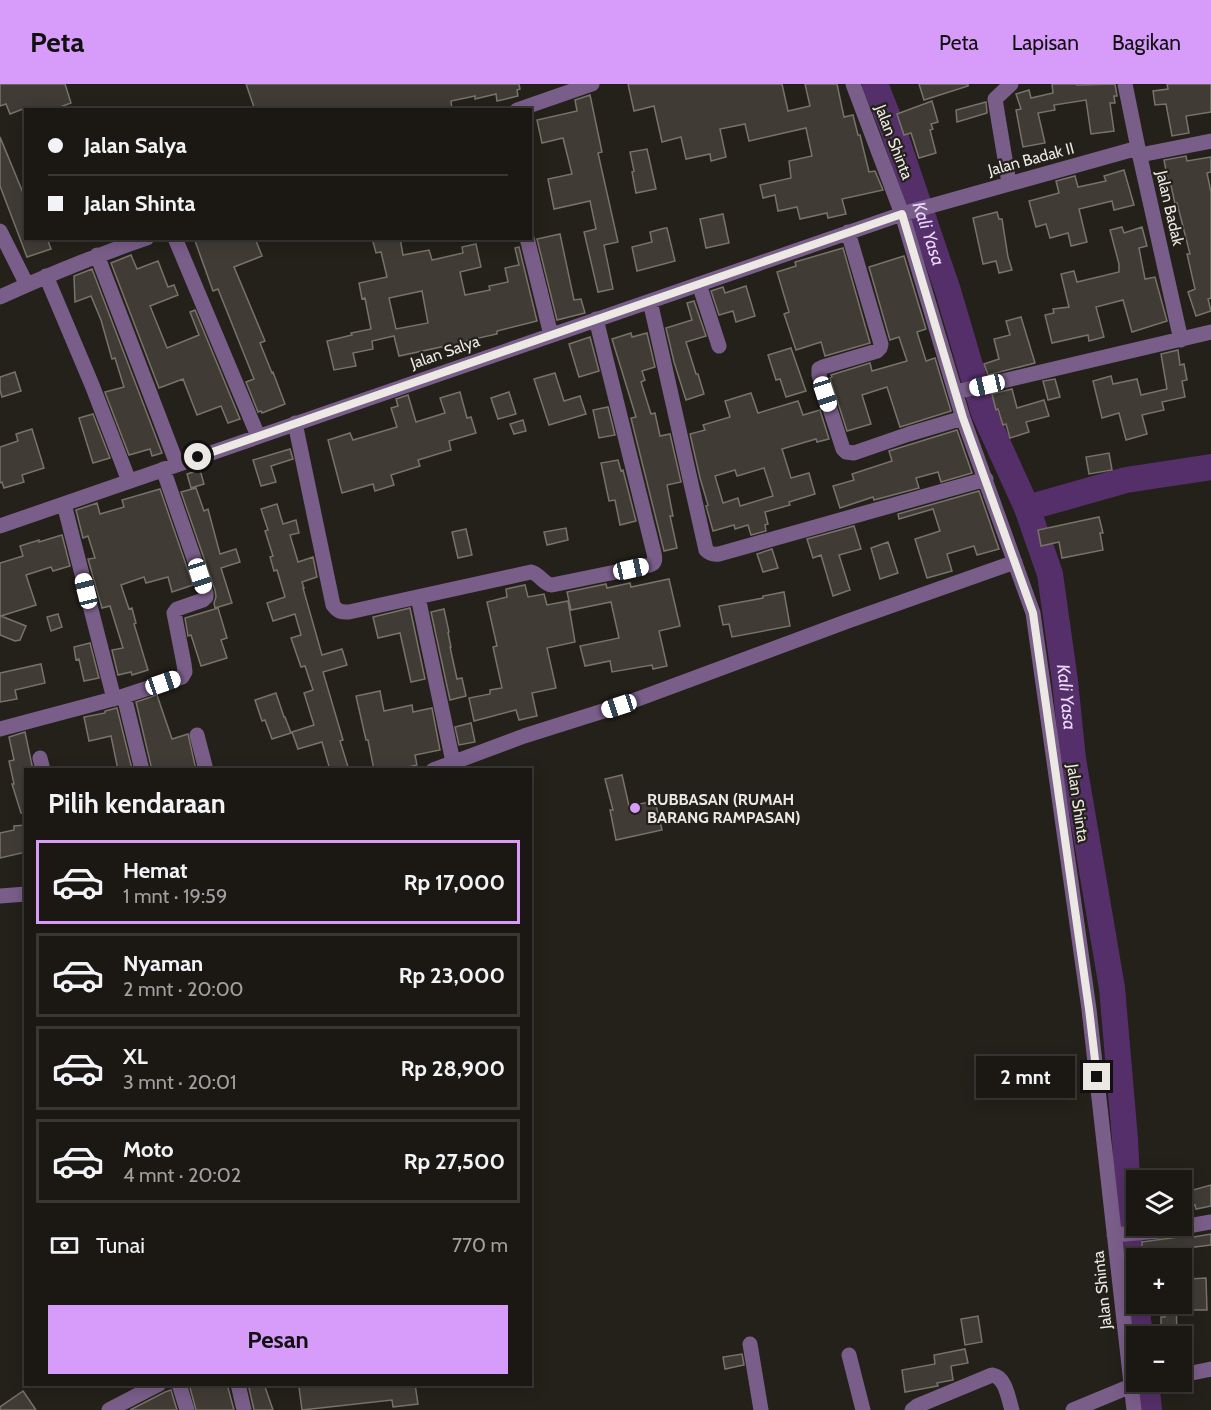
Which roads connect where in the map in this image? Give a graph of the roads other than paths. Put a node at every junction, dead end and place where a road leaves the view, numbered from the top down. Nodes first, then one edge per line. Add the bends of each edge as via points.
1 (592, 84) edge
2 (853, 84) edge
3 (1011, 84) edge
4 (1125, 84) edge
5 (523, 108) edge
6 (1211, 141) edge
7 (1139, 152) junction
8 (1010, 183) junction
9 (907, 212) junction
10 (849, 232) junction
11 (1, 234) edge
12 (141, 240) edge
13 (176, 240) edge
14 (527, 240) edge
15 (97, 255) junction
16 (46, 276) junction
17 (699, 284) junction
18 (27, 285) junction
19 (0, 297) edge
20 (650, 301) junction
21 (596, 319) junction
22 (1211, 332) edge
23 (551, 335) junction
24 (1181, 340) junction
25 (719, 346) dead end
26 (957, 392) junction
27 (963, 418) junction
28 (295, 423) junction
29 (258, 436) junction
30 (170, 466) junction
31 (986, 479) junction
32 (129, 481) junction
33 (64, 504) junction
34 (0, 526) edge
35 (1015, 562) junction
36 (418, 597) junction
37 (119, 698) junction
38 (1, 725) edge
39 (197, 735) dead end
40 (453, 762) junction
41 (141, 768) edge
42 (205, 768) edge
43 (438, 768) edge
44 (24, 894) edge
45 (0, 896) edge
46 (1211, 1222) edge
47 (1122, 1235) junction
48 (1135, 1326) edge
49 (750, 1344) dead end
50 (849, 1355) dead end
51 (1211, 1369) edge
52 (1192, 1373) edge
53 (156, 1386) edge
54 (180, 1386) edge
55 (238, 1386) edge
56 (1126, 1390) edge
57 (1140, 1392) edge
58 (127, 1405) edge
59 (109, 1410) edge
60 (187, 1410) edge
61 (244, 1410) edge
62 (761, 1410) edge
63 (863, 1410) edge
64 (912, 1410) edge
65 (1012, 1410) edge
66 (1073, 1410) edge
67 (1134, 1410) edge

1 - 5 street
2 - 9 street, Jalan Shinta
3 - 8 street via 995,98
4 - 7 street, Jalan Badak
6 - 7 street, Jalan Badak II
7 - 8 street, Jalan Badak II
7 - 24 street, Jalan Badak
8 - 9 street, Jalan Badak II
9 - 10 street, Jalan Salya
9 - 26 street, Jalan Shinta
10 - 17 street, Jalan Salya
10 - 27 street via 881,344 877,351 819,369 843,449 854,453
11 - 18 street
12 - 15 street
13 - 29 street
14 - 23 street
15 - 16 street
15 - 30 street
16 - 18 street
16 - 32 street
17 - 20 street, Jalan Salya
17 - 25 street
18 - 19 street
20 - 21 street, Jalan Salya
20 - 31 street via 709,553 719,554
21 - 23 street, Jalan Salya
21 - 36 street via 654,553 653,564 552,585 531,573
22 - 24 street
23 - 28 street, Jalan Salya
24 - 26 street
26 - 27 street, Jalan Shinta
27 - 31 street, Jalan Shinta
28 - 29 street, Jalan Salya
28 - 36 street via 333,605 341,612 349,612
29 - 30 street, Jalan Salya
30 - 32 street, Jalan Salya
30 - 37 street via 206,597 174,613 184,664 182,676
31 - 35 street, Jalan Shinta
32 - 33 street, Jalan Salya
33 - 34 street, Jalan Salya
33 - 37 street
35 - 40 street
35 - 47 street, Jalan Shinta via 1033,613
36 - 40 street
37 - 38 street
37 - 41 street
39 - 42 street
40 - 43 street
44 - 45 street
46 - 47 street
47 - 48 street, Jalan Shinta
49 - 62 street
50 - 63 street
51 - 52 street
53 - 58 street
54 - 60 street
55 - 61 street
56 - 66 street
57 - 67 street, Jalan Shinta
58 - 59 street
64 - 65 street via 995,1376 1002,1380

